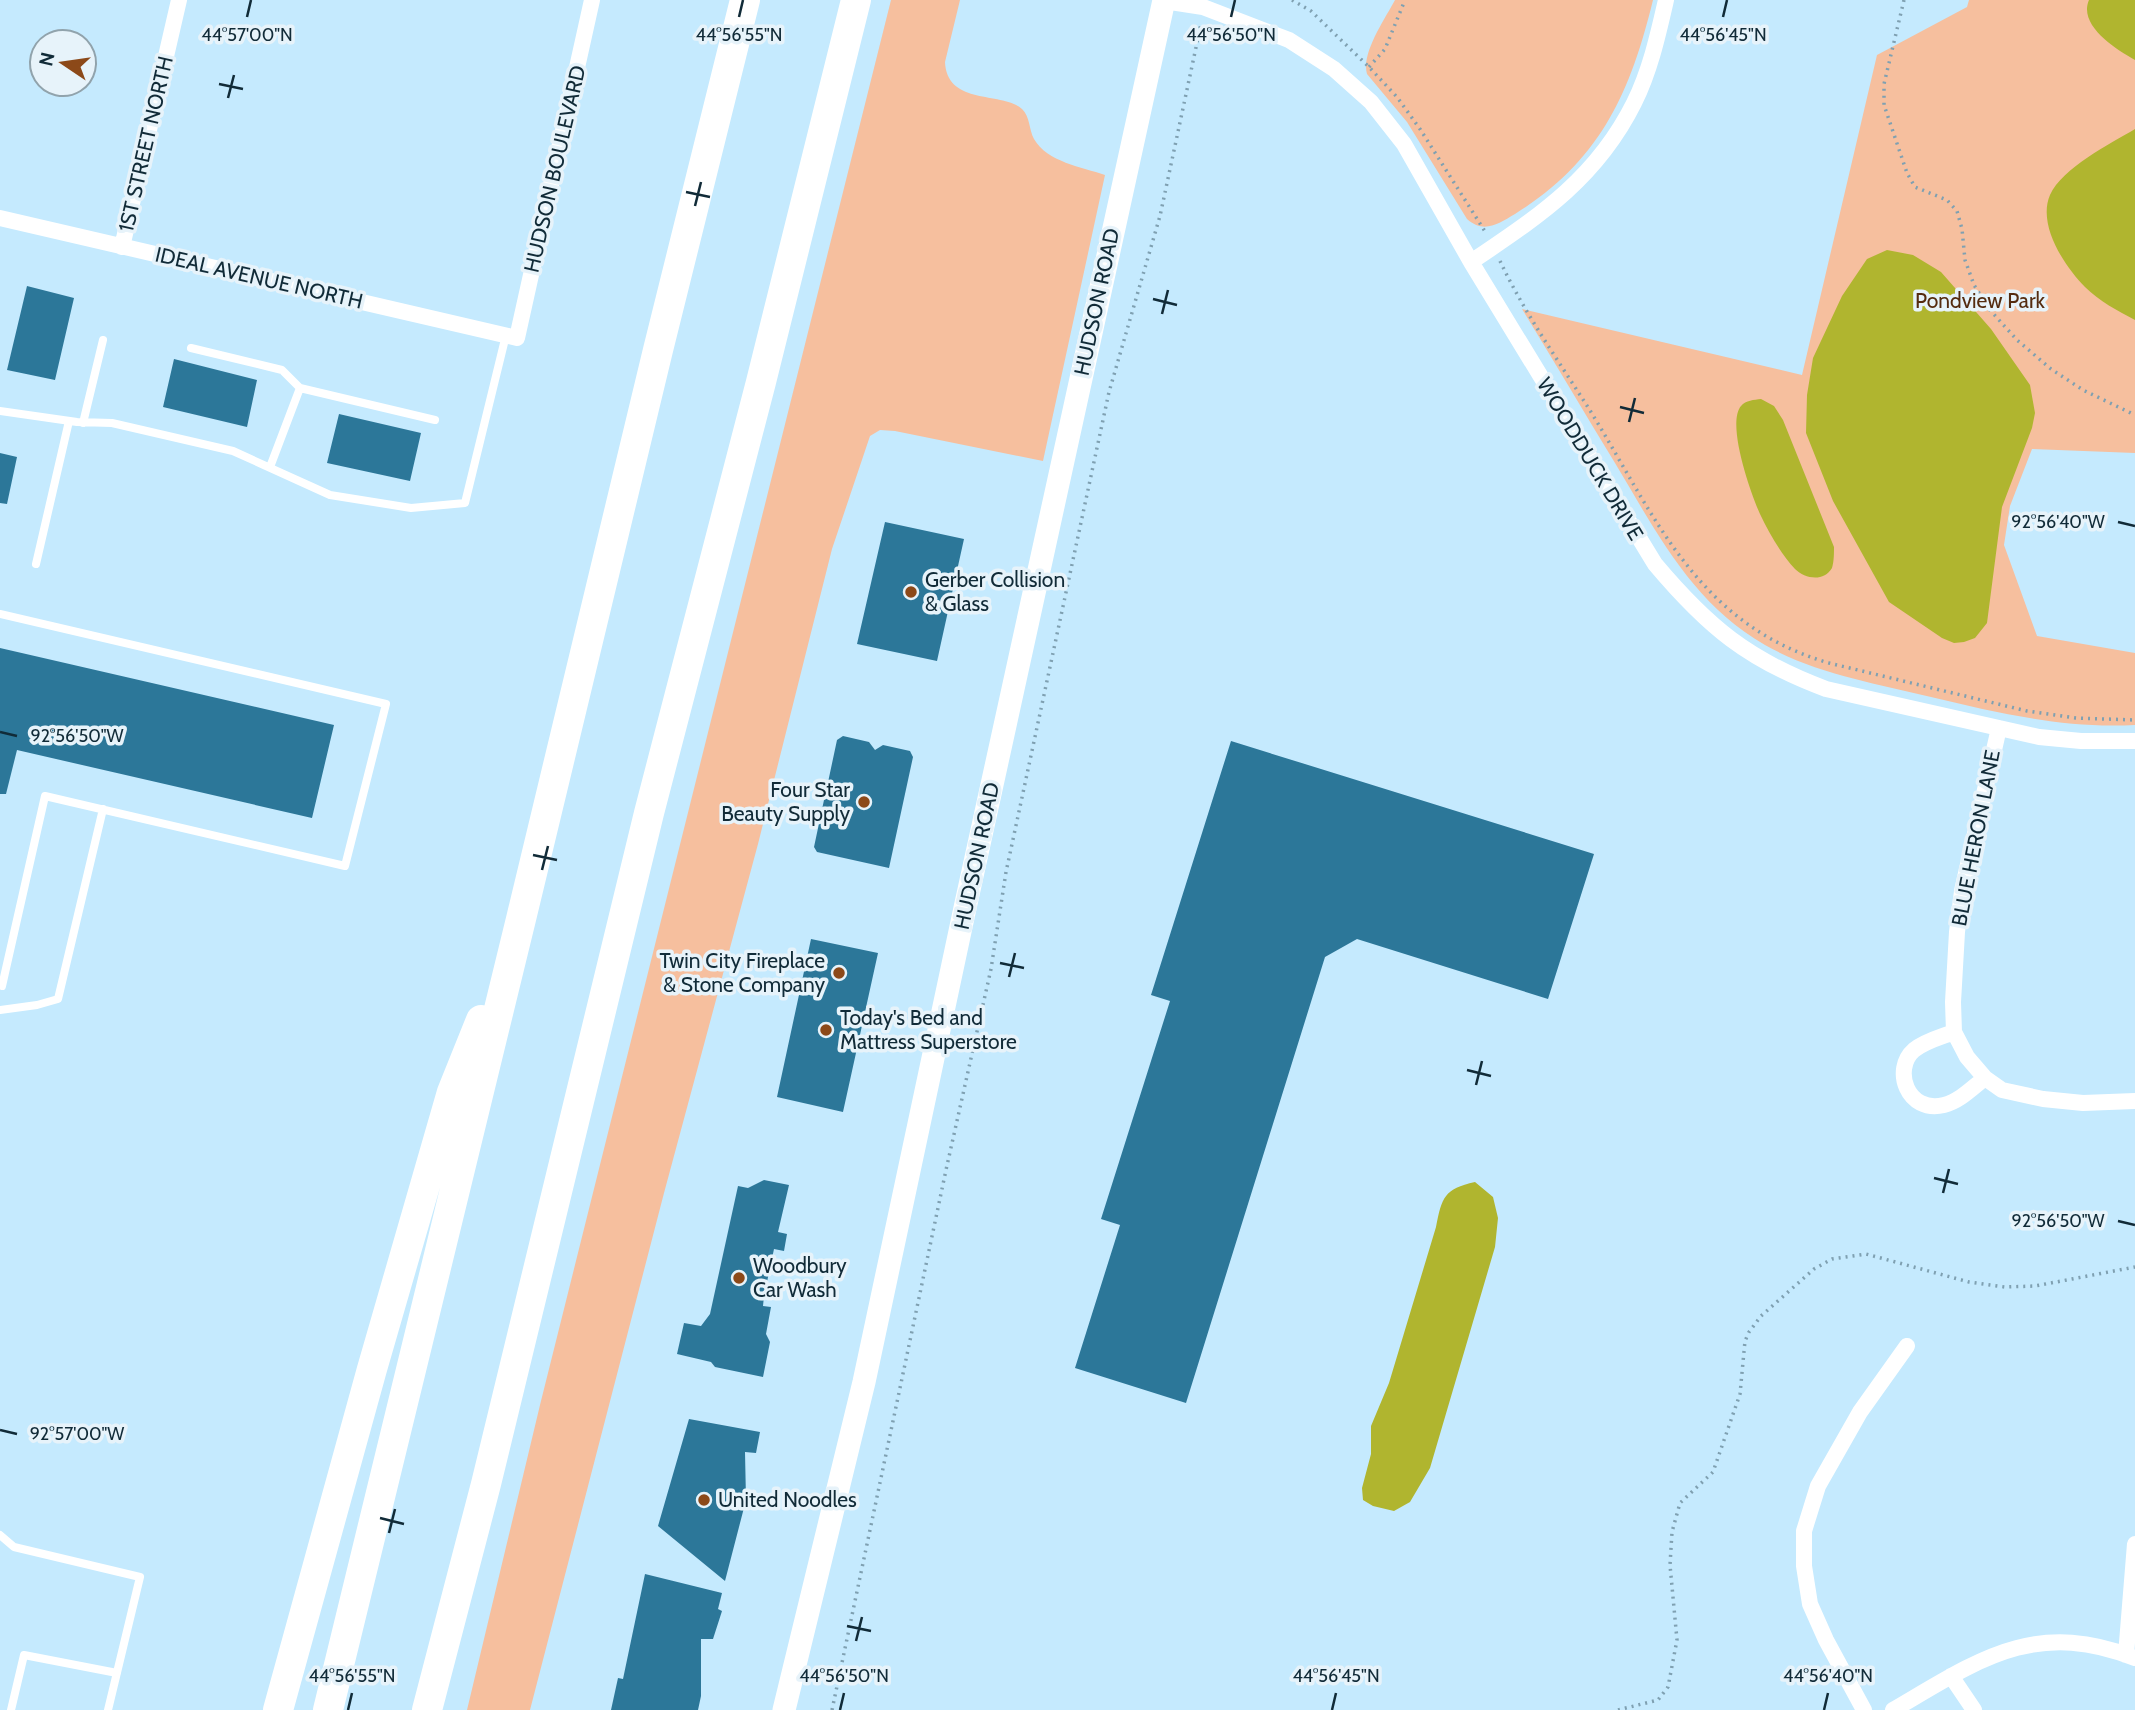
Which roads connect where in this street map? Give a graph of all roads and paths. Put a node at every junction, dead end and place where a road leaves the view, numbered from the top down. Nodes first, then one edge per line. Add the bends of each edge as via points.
1 (178, 0) edge
2 (592, 0) edge
3 (745, 0) edge
4 (856, 0) edge
5 (1292, 0) edge
6 (1405, 0) edge
7 (1666, 0) edge
8 (1905, 0) edge
9 (1164, 1) edge
10 (1199, 37) dead end
11 (1369, 67) junction
12 (0, 218) edge
13 (1480, 225) dead end
14 (122, 247) junction
15 (1471, 262) junction
16 (1502, 264) dead end
17 (512, 336) junction
18 (103, 340) dead end
19 (191, 348) dead end
20 (300, 388) junction
21 (0, 411) edge
22 (2135, 415) edge
23 (435, 420) dead end
24 (69, 421) junction
25 (83, 423) junction
26 (270, 467) junction
27 (36, 564) dead end
28 (0, 614) edge
29 (2135, 720) edge
30 (1998, 728) junction
31 (2135, 741) edge
32 (103, 809) junction
33 (521, 919) junction
34 (1, 986) edge
35 (0, 996) edge
36 (0, 1010) edge
37 (1954, 1032) junction
38 (1985, 1078) junction
39 (2135, 1101) edge
40 (2135, 1267) edge
41 (1907, 1346) dead end
42 (0, 1535) edge
43 (2135, 1544) edge
44 (2130, 1656) edge
45 (117, 1673) junction
46 (1951, 1676) junction
47 (11, 1710) edge
48 (108, 1710) edge
49 (278, 1710) edge
50 (327, 1710) edge
51 (429, 1710) edge
52 (784, 1710) edge
53 (832, 1710) edge
54 (1618, 1710) edge
55 (1864, 1710) edge
56 (1893, 1710) edge
57 (1974, 1710) edge

1 - 14 street, 1ST STREET NORTH
2 - 17 street, HUDSON BOULEVARD
3 - 33 highway
4 - 51 highway via 649,813
5 - 11 path via 1311,11
6 - 11 path via 1385,48
7 - 15 street via 1635,102 1594,165 1540,215
8 - 22 path via 1884,84 1884,105 1915,187 1947,200 1957,211 1974,285 2017,340 2083,390
9 - 15 street, WOODDUCK DRIVE via 1202,7 1246,22 1289,40 1335,69 1371,102 1404,144
9 - 52 street, HUDSON ROAD via 864,1382
10 - 53 path via 1160,216 1106,406
11 - 13 path via 1420,128
12 - 14 street, IDEAL AVENUE NORTH
14 - 17 street, IDEAL AVENUE NORTH
15 - 30 street, WOODDUCK DRIVE via 1655,564 1720,633 1758,659 1826,689
16 - 29 path via 1672,545 1706,590 1736,616 1781,644 1829,663 2027,711
17 - 26 lane via 465,503 411,508 330,495
18 - 25 lane
19 - 20 lane via 282,370
20 - 23 lane
20 - 26 lane
21 - 24 lane
24 - 25 lane
24 - 27 lane
25 - 26 lane via 112,423 233,451
28 - 32 lane via 386,704 345,866
30 - 31 street, WOODDUCK DRIVE via 2081,741
30 - 37 street, BLUE HERON LANE via 1962,891
32 - 34 lane via 45,796
32 - 36 lane via 58,999
33 - 49 highway via 452,1092
33 - 50 highway
34 - 35 lane
37 - 38 street, BLUE HERON LANE
37 - 38 street via 1912,1052 1904,1081 1909,1094 1918,1103 1944,1105
38 - 39 street, BLUE HERON LANE via 2002,1090 2043,1099
40 - 54 path via 2035,1286 2004,1287 1866,1254 1832,1259 1814,1269 1760,1316 1749,1332 1740,1394 1713,1472 1681,1503 1672,1532 1676,1640 1668,1687 1658,1700
41 - 55 street via 1860,1412 1818,1486 1804,1531 1810,1604
42 - 45 lane via 14,1547 140,1577
43 - 44 street
44 - 46 street via 2097,1646 2043,1643 2015,1647
45 - 47 lane via 24,1655
45 - 48 lane
46 - 56 street
46 - 57 street

